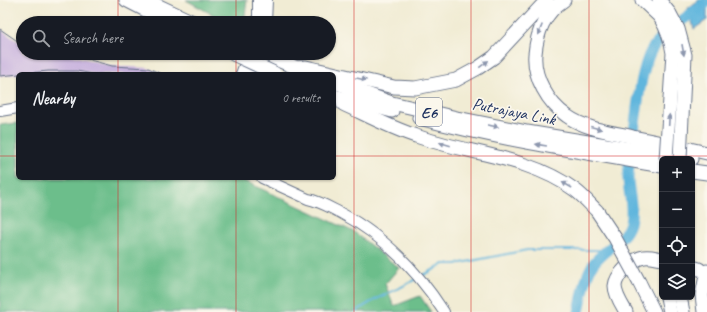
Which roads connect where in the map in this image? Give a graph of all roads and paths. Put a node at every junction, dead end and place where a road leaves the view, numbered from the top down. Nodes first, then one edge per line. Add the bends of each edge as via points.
1 (126, 0) edge
2 (146, 0) edge
3 (258, 0) edge
4 (267, 0) edge
5 (547, 0) edge
6 (564, 0) edge
7 (642, 0) edge
8 (659, 0) edge
9 (157, 16) edge
10 (180, 16) edge
11 (258, 16) edge
12 (266, 16) edge
13 (665, 16) junction
14 (246, 60) edge
15 (251, 60) edge
16 (257, 60) edge
17 (267, 60) edge
18 (295, 68) junction
19 (277, 69) edge
20 (242, 72) edge
21 (252, 72) edge
22 (306, 72) edge
23 (328, 72) edge
24 (336, 74) edge
25 (336, 83) edge
26 (336, 97) edge
27 (336, 98) edge
28 (16, 108) edge
29 (0, 111) edge
30 (525, 138) junction
31 (707, 153) edge
32 (666, 156) edge
33 (667, 156) edge
34 (680, 156) edge
35 (695, 160) edge
36 (707, 161) edge
37 (659, 165) edge
38 (695, 171) edge
39 (707, 173) edge
40 (266, 180) edge
41 (276, 180) edge
42 (315, 200) junction
43 (659, 258) edge
44 (700, 269) edge
45 (668, 300) edge
46 (681, 300) edge
47 (444, 312) edge
48 (626, 312) edge
49 (654, 312) edge
50 (670, 312) edge
51 (683, 312) edge
52 (704, 312) edge

1 - 9 highway
2 - 10 highway
3 - 11 main road
4 - 12 main road
24 -> 5 highway via 394,87 415,88 456,80 494,56
6 -> 31 highway, bridge via 551,10 542,22 537,36 534,63 552,103 567,116 588,126
7 - 13 highway
8 - 13 highway
32 -> 13 highway, bridge via 673,53
13 -> 34 highway, bridge via 678,29 685,56
14 - 20 main road
15 - 19 highway, bridge
16 - 21 main road
17 - 19 highway
18 - 19 highway
18 - 22 highway
18 -> 23 highway via 306,67
25 -> 30 highway, Putrajaya Link / E6 via 392,102
26 - 30 highway, Putrajaya Link / E6 via 453,127
49 -> 27 highway, bridge via 615,238 597,211 575,190 546,173 508,160 416,136 343,104
28 - 29 main road
30 - 33 highway, Putrajaya Link / E6, bridge
37 -> 30 highway, Putrajaya Link / E6
35 - 36 highway, Putrajaya Link / E6
38 - 39 highway
40 - 42 main road
41 - 42 main road via 310,195
42 - 47 main road via 385,242 432,292
43 - 48 highway via 643,257 636,260 616,279 616,292
44 - 52 highway
45 - 50 highway
46 - 51 highway

